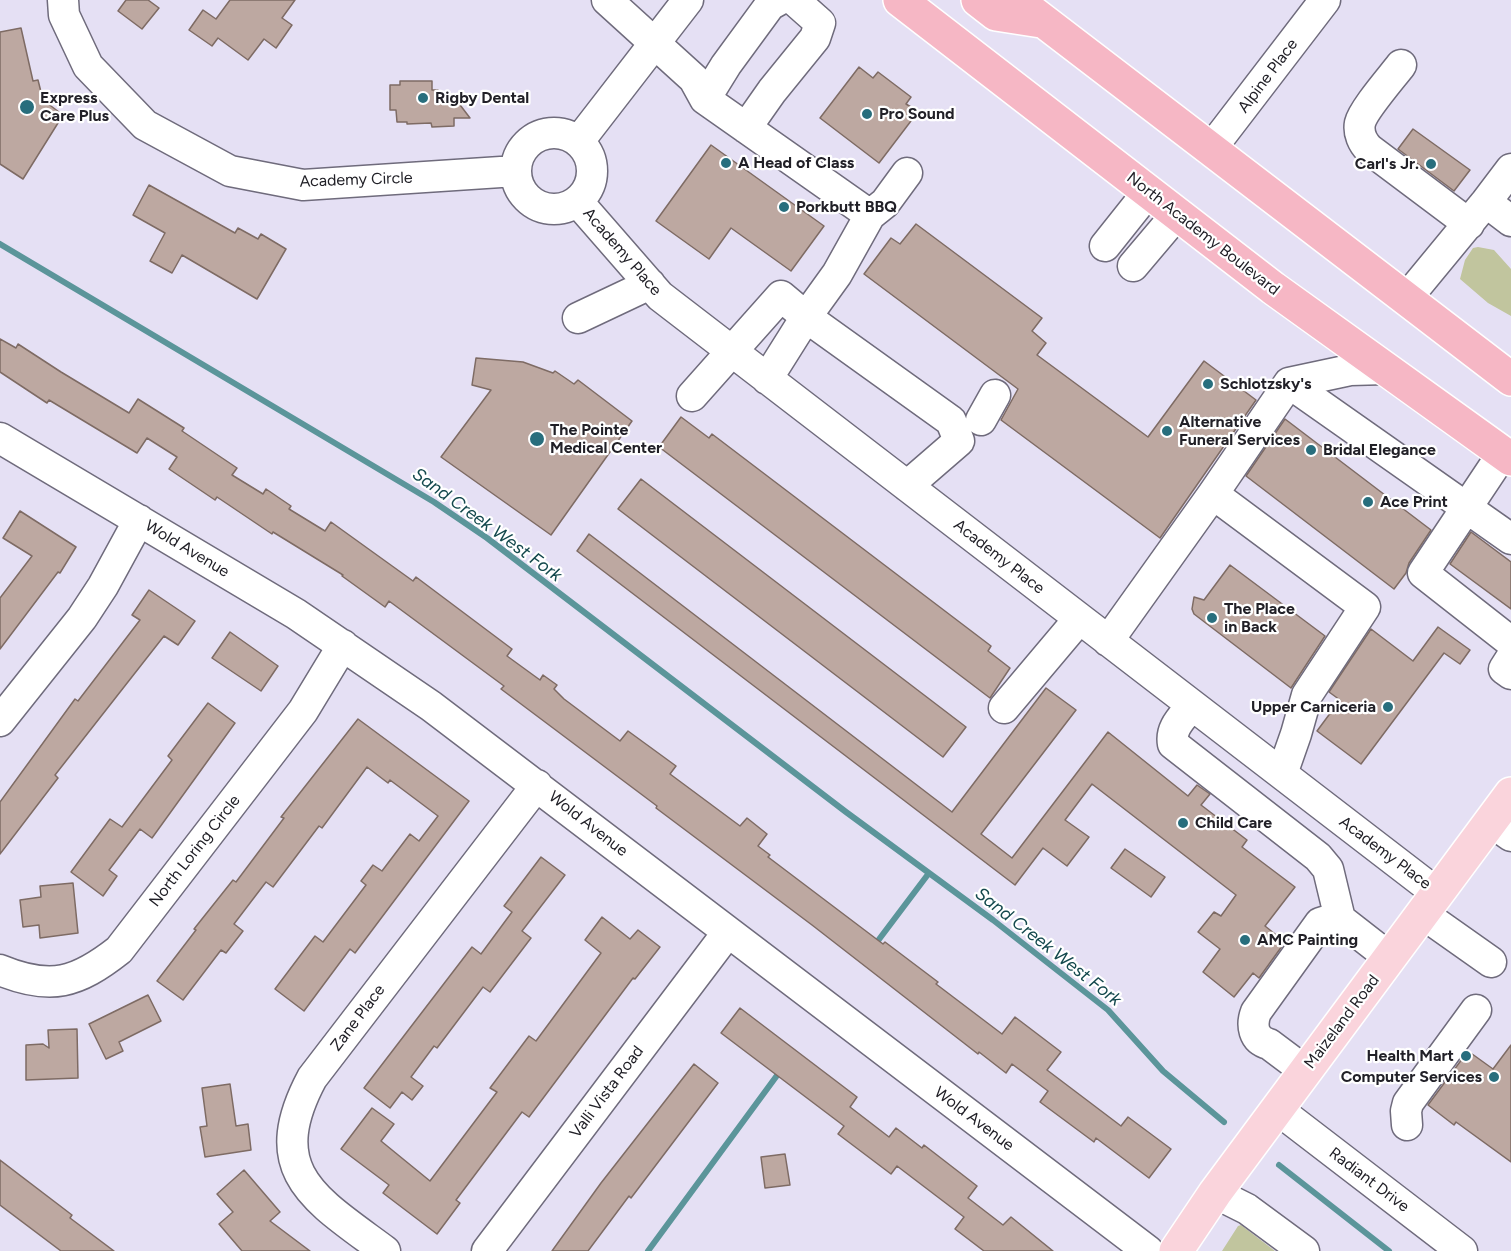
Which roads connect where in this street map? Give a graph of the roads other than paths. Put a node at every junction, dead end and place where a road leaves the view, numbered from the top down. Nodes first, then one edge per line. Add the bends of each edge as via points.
1 (63, 0) edge
2 (607, 0) edge
3 (688, 0) edge
4 (779, 0) edge
5 (794, 0) edge
6 (900, 0) edge
7 (978, 0) edge
8 (1016, 0) edge
9 (1325, 0) edge
10 (1043, 21) junction
11 (655, 43) junction
12 (1401, 65) dead end
13 (705, 99) junction
14 (746, 128) junction
15 (579, 141) junction
16 (1210, 150) junction
17 (1511, 169) edge
18 (516, 171) junction
19 (907, 172) dead end
20 (1148, 192) junction
21 (578, 202) junction
22 (1478, 213) junction
23 (1177, 214) junction
24 (870, 215) junction
25 (1511, 221) edge
26 (1105, 246) dead end
27 (1133, 267) dead end
28 (650, 285) junction
29 (1406, 299) junction
30 (806, 317) junction
31 (578, 318) dead end
32 (732, 352) junction
33 (1386, 369) junction
34 (767, 379) junction
35 (1511, 379) edge
36 (1289, 383) junction
37 (692, 396) dead end
38 (0, 438) edge
39 (1507, 456) edge
40 (907, 486) junction
41 (1213, 494) junction
42 (1466, 509) junction
43 (138, 520) junction
44 (1511, 539) edge
45 (1079, 619) junction
46 (1108, 641) junction
47 (1511, 642) edge
48 (343, 645) junction
49 (1511, 658) edge
50 (1511, 675) edge
51 (1192, 705) junction
52 (1004, 708) dead end
53 (0, 721) edge
54 (1282, 774) junction
55 (537, 785) junction
56 (1511, 794) edge
57 (1351, 828) junction
58 (1501, 829) edge
59 (1324, 865) junction
60 (1430, 904) junction
61 (1339, 917) junction
62 (728, 932) junction
63 (1390, 958) junction
64 (1491, 962) dead end
65 (0, 970) edge
66 (1476, 1010) dead end
67 (1305, 1071) junction
68 (1277, 1110) junction
69 (1407, 1125) dead end
70 (1215, 1193) junction
71 (385, 1251) edge
72 (487, 1251) edge
73 (1148, 1251) edge
74 (1176, 1251) edge
75 (1304, 1251) edge
76 (1462, 1251) edge

1 - 18 street, Academy Circle via 64,15 88,66 145,125 230,171 303,184
2 - 11 street
3 - 11 street
4 - 13 street via 770,5
5 - 14 street via 820,23 816,38
6 - 20 highway, North Academy Boulevard
7 - 10 highway via 996,14
8 - 10 highway
9 - 16 street, Alpine Place
10 - 16 highway
11 - 13 street via 694,79
11 - 15 street
12 - 22 street via 1362,117 1363,141 1370,149
13 - 14 street
14 - 24 street
15 - 18 street via 567,135 541,135 525,147
15 - 21 street via 588,152 592,179
16 - 29 highway
17 - 22 street
18 - 21 street via 518,184 538,207 565,209
19 - 24 street via 885,203
20 - 23 highway, North Academy Boulevard
20 - 26 street
21 - 28 street, Academy Place
22 - 25 street
22 - 29 street
23 - 27 street
23 - 33 highway, North Academy Boulevard
24 - 30 street via 837,274
28 - 31 street
28 - 32 street, Academy Place
29 - 35 highway
30 - 32 street via 780,296
30 - 34 street
30 - 40 street via 951,421 959,441
32 - 34 street, Academy Place
32 - 37 street
33 - 36 street via 1350,370
33 - 39 highway, North Academy Boulevard
34 - 40 street, Academy Place
36 - 41 street
36 - 42 street
38 - 43 street, Wold Avenue
39 - 42 street
40 - 45 street, Academy Place
41 - 46 street
41 - 54 street via 1365,607 1307,695
42 - 44 street
42 - 47 street via 1423,573
43 - 48 street, Wold Avenue
43 - 53 street via 82,618
45 - 46 street, Academy Place
45 - 52 street
46 - 51 street, Academy Place
48 - 55 street, Wold Avenue
48 - 65 street, North Loring Circle via 303,711 118,950 96,968 70,979 23,980
49 - 50 street via 1504,669
51 - 54 street, Academy Place
51 - 59 street via 1174,730 1173,744
54 - 57 street, Academy Place
55 - 62 street, Wold Avenue
55 - 71 street, Zane Place via 312,1078 301,1100 292,1150 297,1170 321,1203
56 - 58 main road, Maizeland Road
57 - 59 street
57 - 60 street, Academy Place
58 - 60 main road, Maizeland Road
59 - 61 street
60 - 63 main road, Maizeland Road
60 - 64 street, Academy Place
61 - 63 street
61 - 67 street via 1320,923 1252,1022 1262,1042
62 - 72 street, Valli Vista Road
62 - 73 street, Wold Avenue
63 - 67 main road, Maizeland Road
66 - 69 street via 1408,1103
67 - 68 main road, Maizeland Road
68 - 70 main road, Maizeland Road
68 - 76 street, Radiant Drive
70 - 74 main road, Maizeland Road
70 - 75 street via 1247,1209

